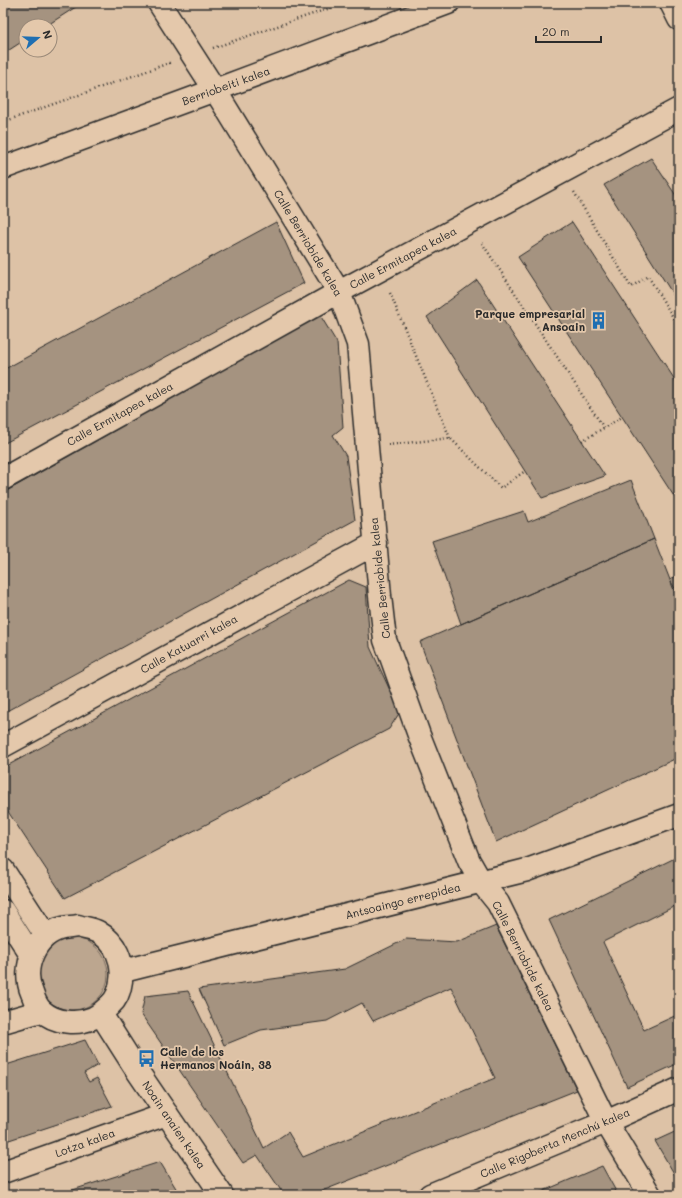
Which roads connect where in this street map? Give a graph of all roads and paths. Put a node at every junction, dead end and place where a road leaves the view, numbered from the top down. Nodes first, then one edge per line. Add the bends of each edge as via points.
1 (159, 3) edge
2 (448, 3) edge
3 (671, 3) edge
4 (679, 19) edge
5 (215, 90) junction
6 (679, 109) edge
7 (3, 168) edge
8 (574, 192) dead end
9 (482, 243) dead end
10 (338, 292) junction
11 (390, 293) dead end
12 (679, 327) edge
13 (622, 417) dead end
14 (604, 428) junction
15 (450, 438) junction
16 (582, 441) dead end
17 (387, 445) dead end
18 (525, 471) dead end
19 (3, 479) edge
20 (376, 543) junction
21 (3, 746) edge
22 (679, 815) edge
23 (3, 870) edge
24 (482, 882) junction
25 (3, 911) edge
26 (46, 936) junction
27 (31, 955) junction
28 (123, 971) junction
29 (40, 1010) junction
30 (101, 1014) junction
31 (3, 1022) edge
32 (679, 1089) edge
33 (167, 1114) junction
34 (606, 1122) junction
35 (3, 1172) edge
36 (222, 1195) edge
37 (430, 1195) edge
38 (650, 1195) edge

1 - 5 street, Calle Berriobide kalea
2 - 5 street, Berriobeiti kalea
3 - 4 street
5 - 7 street, Berriobeiti kalea
5 - 10 street, Calle Berriobide kalea
6 - 10 street, Calle Ermitapea kalea
8 - 12 path via 631,287 648,276
9 - 14 path
10 - 19 street, Calle Ermitapea kalea
10 - 20 street, Calle Berriobide kalea via 358,344
11 - 15 path
13 - 14 path
14 - 16 path
15 - 17 path
15 - 18 path via 501,488
20 - 21 street, Calle Katuarri kalea
20 - 24 street, Calle Berriobide kalea via 385,640 419,735 469,860
22 - 24 street, Antsoaingo errepidea via 527,870
23 - 26 street
24 - 28 street, Antsoaingo errepidea
24 - 34 street, Calle Berriobide kalea via 498,903
25 - 27 street
26 - 27 street
26 - 28 street via 62,928 78,926 98,932 111,942 119,955
27 - 29 street via 28,985
28 - 30 street via 120,991 113,1003
29 - 30 street via 53,1019 73,1022 92,1019
29 - 31 street
30 - 33 street, Noain anaien kalea
32 - 34 street, Calle Rigoberta Menchú kalea
33 - 35 street, Lotza kalea
33 - 36 street, Noain anaien kalea
34 - 37 street, Calle Rigoberta Menchú kalea
34 - 38 street, Calle Berriobide kalea

